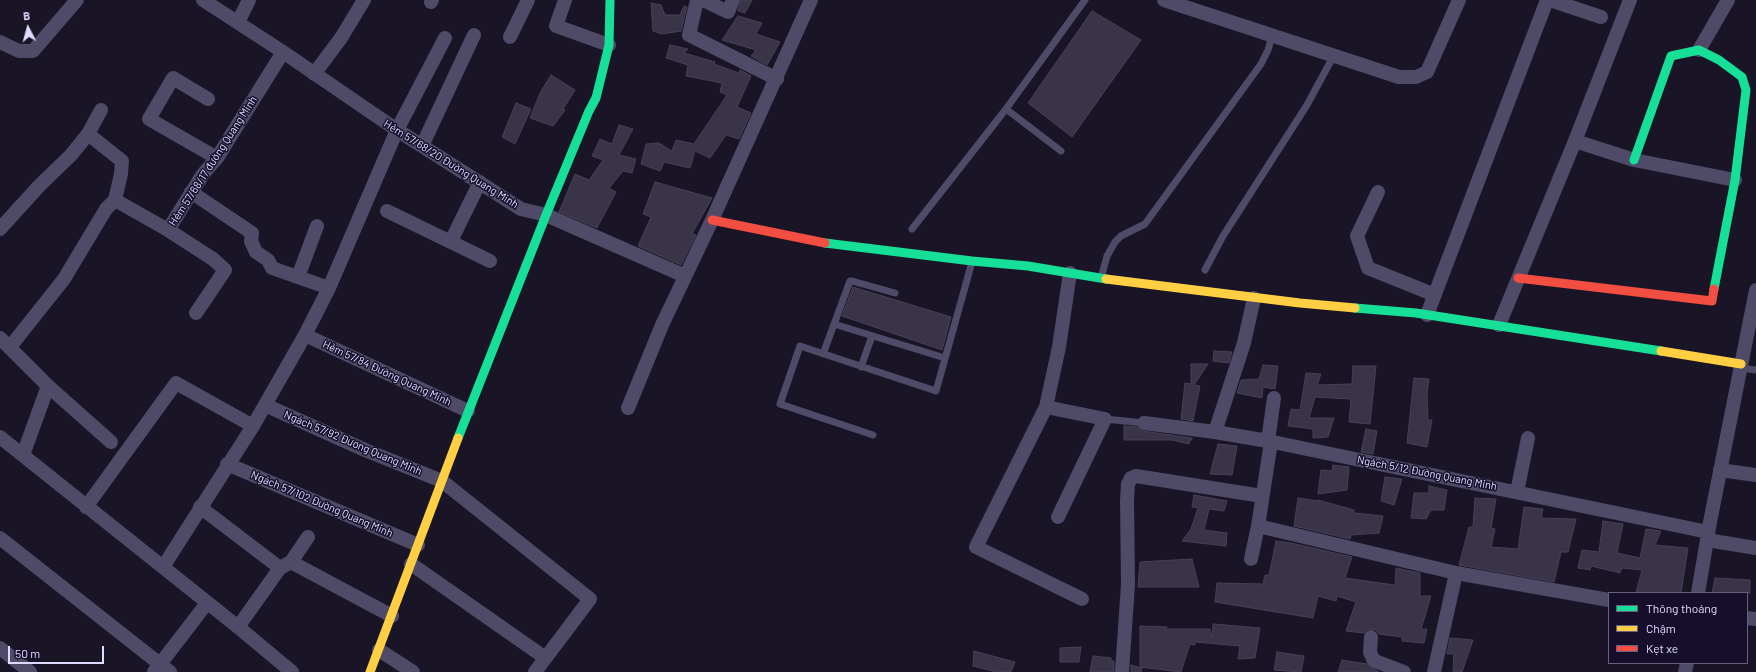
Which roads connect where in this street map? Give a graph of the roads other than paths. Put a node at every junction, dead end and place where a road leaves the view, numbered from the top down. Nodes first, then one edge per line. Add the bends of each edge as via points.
1 (76, 0) edge
2 (203, 0) edge
3 (249, 0) edge
4 (364, 0) edge
5 (528, 0) edge
6 (565, 0) edge
7 (610, 0) edge
8 (696, 0) edge
9 (703, 0) edge
10 (733, 0) edge
11 (811, 0) edge
12 (1084, 0) edge
13 (1164, 0) edge
14 (1459, 0) edge
15 (1547, 0) edge
16 (1550, 0) edge
17 (1630, 0) edge
18 (1723, 2) edge
19 (1601, 17) dead end
20 (238, 22) junction
21 (474, 35) dead end
22 (1272, 36) junction
23 (510, 37) dead end
24 (445, 38) dead end
25 (0, 42) edge
26 (609, 45) junction
27 (1699, 50) junction
28 (283, 52) junction
29 (1334, 55) junction
30 (314, 74) junction
31 (777, 79) junction
32 (208, 99) dead end
33 (1006, 109) junction
34 (101, 110) dead end
35 (397, 130) junction
36 (88, 134) junction
37 (1575, 141) junction
38 (422, 146) junction
39 (1061, 151) dead end
40 (217, 158) junction
41 (1634, 160) junction
42 (1735, 180) junction
43 (480, 182) junction
44 (191, 192) junction
45 (1378, 192) dead end
46 (115, 200) junction
47 (387, 211) dead end
48 (546, 215) junction
49 (712, 220) junction
50 (317, 226) dead end
51 (0, 229) edge
52 (912, 229) dead end
53 (168, 230) junction
54 (451, 241) junction
55 (490, 261) dead end
56 (972, 261) junction
57 (1205, 270) dead end
58 (1070, 273) junction
59 (685, 276) junction
60 (298, 277) junction
61 (1101, 278) junction
62 (1518, 278) junction
63 (329, 288) junction
64 (1756, 290) edge
65 (895, 293) dead end
66 (1435, 295) junction
67 (1254, 298) junction
68 (196, 313) dead end
69 (1427, 315) junction
70 (834, 324) junction
71 (1499, 325) junction
72 (306, 335) junction
73 (872, 336) junction
74 (5, 342) edge
75 (823, 354) junction
76 (945, 358) junction
77 (1740, 366) junction
78 (861, 367) junction
79 (1756, 370) edge
80 (48, 386) junction
81 (1274, 398) dead end
82 (265, 405) junction
83 (1046, 407) junction
84 (628, 408) dead end
85 (468, 411) junction
86 (1104, 419) junction
87 (1144, 423) joint
88 (253, 426) junction
89 (1215, 432) junction
90 (873, 435) dead end
91 (0, 437) edge
92 (1528, 438) dead end
93 (111, 442) dead end
94 (1270, 442) junction
95 (23, 455) junction
96 (227, 464) junction
97 (1720, 470) junction
98 (1756, 475) edge
99 (442, 481) junction
100 (1517, 492) junction
101 (1262, 496) junction
102 (86, 507) junction
103 (200, 507) junction
104 (1058, 517) dead end
105 (1258, 526) junction
106 (1708, 536) junction
107 (0, 538) edge
108 (308, 538) dead end
109 (418, 545) junction
110 (1756, 548) edge
111 (1251, 559) dead end
112 (411, 564) junction
113 (286, 565) junction
114 (163, 567) junction
115 (1456, 574) junction
116 (1698, 592) edge
117 (1082, 599) dead end
118 (1608, 600) edge
119 (207, 603) junction
120 (392, 616) junction
121 (238, 627) junction
122 (1371, 636) dead end
123 (0, 648) edge
124 (379, 650) junction
125 (544, 658) junction
126 (162, 669) edge
127 (30, 672) edge
128 (292, 672) edge
129 (370, 672) edge
130 (413, 672) edge
131 (535, 672) edge
132 (1122, 672) edge
133 (1404, 672) edge
134 (1434, 672) edge

1 - 25 street via 33,51 19,51
2 - 20 street, Hẻm 57/68/20 Đường Quang Minh
3 - 20 street
4 - 30 street via 341,38
5 - 23 street
6 - 26 street via 556,26
7 - 26 street
8 - 31 street via 689,34
9 - 10 street via 728,12
11 - 31 street
12 - 33 lane
13 - 22 street
14 - 29 street via 1427,72 1399,78
15 - 66 street
16 - 19 street
17 - 37 street
18 - 27 street
20 - 28 street, Hẻm 57/68/20 Đường Quang Minh
21 - 38 street
22 - 29 street
22 - 61 lane via 1261,64 1145,224 1121,236 1115,242
24 - 35 street
26 - 48 street via 596,98
27 - 41 street via 1671,56
27 - 42 street via 1719,60 1742,77 1745,84
28 - 30 street, Hẻm 57/68/20 Đường Quang Minh
28 - 40 street, Hẻm 57/68/17 đường Quang Minh
29 - 57 lane via 1307,105 1231,224
30 - 35 street, Hẻm 57/68/20 Đường Quang Minh
31 - 49 street
32 - 40 street via 173,78 149,119
33 - 39 lane
33 - 52 lane
34 - 36 street
35 - 38 street, Hẻm 57/68/20 Đường Quang Minh
35 - 63 street
36 - 46 street via 122,161
36 - 51 street
37 - 41 street
37 - 62 street
38 - 43 street, Hẻm 57/68/20 Đường Quang Minh
40 - 44 street, Hẻm 57/68/17 đường Quang Minh
41 - 42 street
42 - 62 street via 1712,301
43 - 48 street, Hẻm 57/68/20 Đường Quang Minh via 521,209
43 - 54 street
44 - 53 street, Hẻm 57/68/17 đường Quang Minh
44 - 60 street via 252,233 251,241 256,252 268,260 272,268
45 - 66 street via 1357,236 1368,268
46 - 53 street, Hẻm 57/68/17 đường Quang Minh
46 - 74 street via 106,209 64,279
47 - 54 street
48 - 59 street, Hẻm 57/68/20 Đường Quang Minh
48 - 85 street
49 - 56 street via 827,243
49 - 59 street
50 - 60 street
53 - 68 street, Hẻm 57/68/17 đường Quang Minh via 213,259 225,270
54 - 55 street
56 - 58 street
56 - 76 lane
58 - 61 street
58 - 83 street via 1059,347
59 - 84 street
60 - 63 street
61 - 67 street
62 - 71 street
63 - 72 street
64 - 77 street
65 - 70 lane via 851,281
66 - 69 street
67 - 69 street
67 - 89 street via 1244,343
69 - 71 street
70 - 73 lane
70 - 75 lane
71 - 77 street
72 - 82 street
72 - 85 street, Hẻm 57/84 Đường Quang Minh
73 - 76 lane
73 - 78 lane
74 - 80 street
75 - 78 lane
75 - 90 lane via 800,346 780,404
76 - 78 lane via 936,391
77 - 79 lane
77 - 97 street
80 - 93 street
80 - 95 street
81 - 94 street
82 - 88 street
82 - 99 street, Ngách 57/92 Đương Quang Minh
83 - 86 street
83 - 117 street via 976,547
85 - 99 street
86 - 87 lane
86 - 104 street
87 - 89 street, Ngách 5/12 Đường Quang Minh
88 - 96 street
88 - 102 street via 176,382
89 - 94 street, Ngách 5/12 Đường Quang Minh
91 - 95 street
92 - 100 street
94 - 100 street, Ngách 5/12 Đường Quang Minh
94 - 101 street
95 - 102 street
96 - 103 street
96 - 109 street, Ngách 57/102 Đường Quang Minh
97 - 98 street
97 - 106 street
99 - 109 street
99 - 125 street, Ngách 57/92 Đương Quang Minh via 590,599
100 - 106 street, Ngách 5/12 Đường Quang Minh
101 - 105 street
101 - 132 street via 1136,476 1131,478 1127,495 1128,584
102 - 114 street
103 - 113 street
103 - 114 street
105 - 111 street
105 - 115 street
106 - 110 street, Ngách 5/12 Đường Quang Minh
106 - 116 street
107 - 126 street
108 - 113 street
109 - 112 street
112 - 120 street
112 - 125 street
113 - 120 street
113 - 121 street
114 - 119 street
115 - 118 street
115 - 134 street
119 - 121 street
119 - 126 street
120 - 124 street
121 - 128 street
122 - 133 street via 1370,652 1373,659
123 - 127 street
124 - 129 street
124 - 130 street
125 - 131 street

